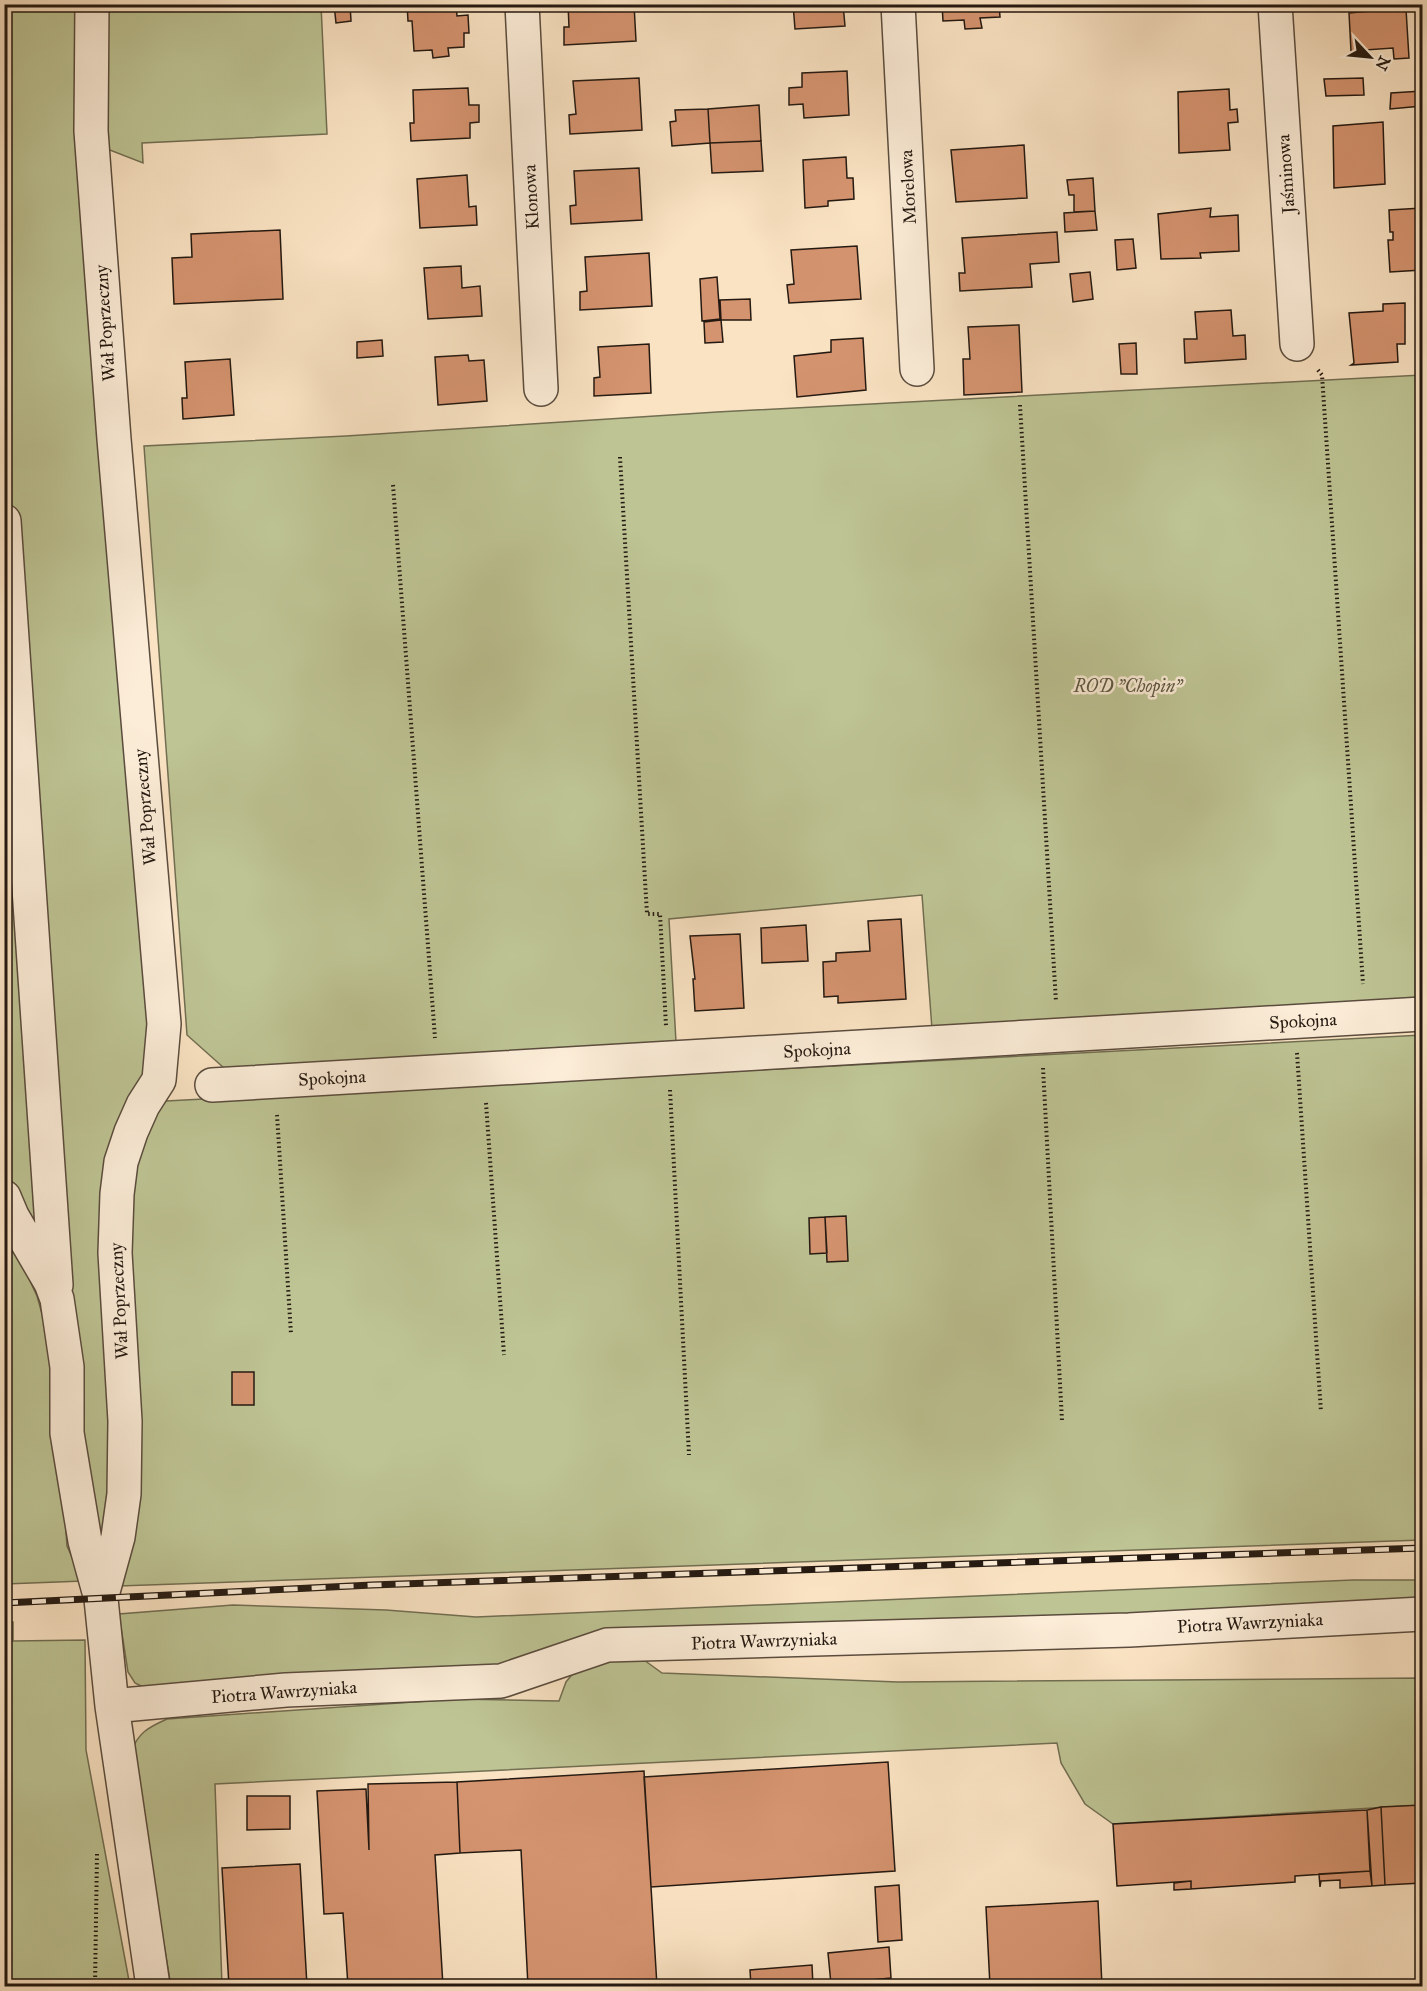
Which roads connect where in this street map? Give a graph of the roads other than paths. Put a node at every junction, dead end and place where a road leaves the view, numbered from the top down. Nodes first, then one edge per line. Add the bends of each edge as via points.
1 (93, 4) edge
2 (522, 4) edge
3 (898, 4) edge
4 (1275, 4) edge
5 (1297, 344) road end
6 (917, 369) dead end
7 (540, 389) dead end
8 (4, 521) edge
9 (1422, 1014) edge
10 (212, 1085) dead end
11 (4, 1197) edge
12 (57, 1299) junction
13 (101, 1599) junction
14 (1422, 1614) edge
15 (112, 1706) junction
16 (153, 1986) edge

1 - 13 street, Wał Poprzeczny via 91,131 164,1024 159,1080 131,1132 117,1194 124,1494 118,1537
2 - 7 street, Klonowa
3 - 6 street, Morelowa
4 - 5 street, Jaśminowa
8 - 12 street
9 - 10 street, Spokojna
11 - 12 street
12 - 13 street via 67,1367 67,1433 85,1541
13 - 15 street
14 - 15 street, Piotra Wawrzyniaka via 1129,1630 606,1645 501,1681 286,1690
15 - 16 street

